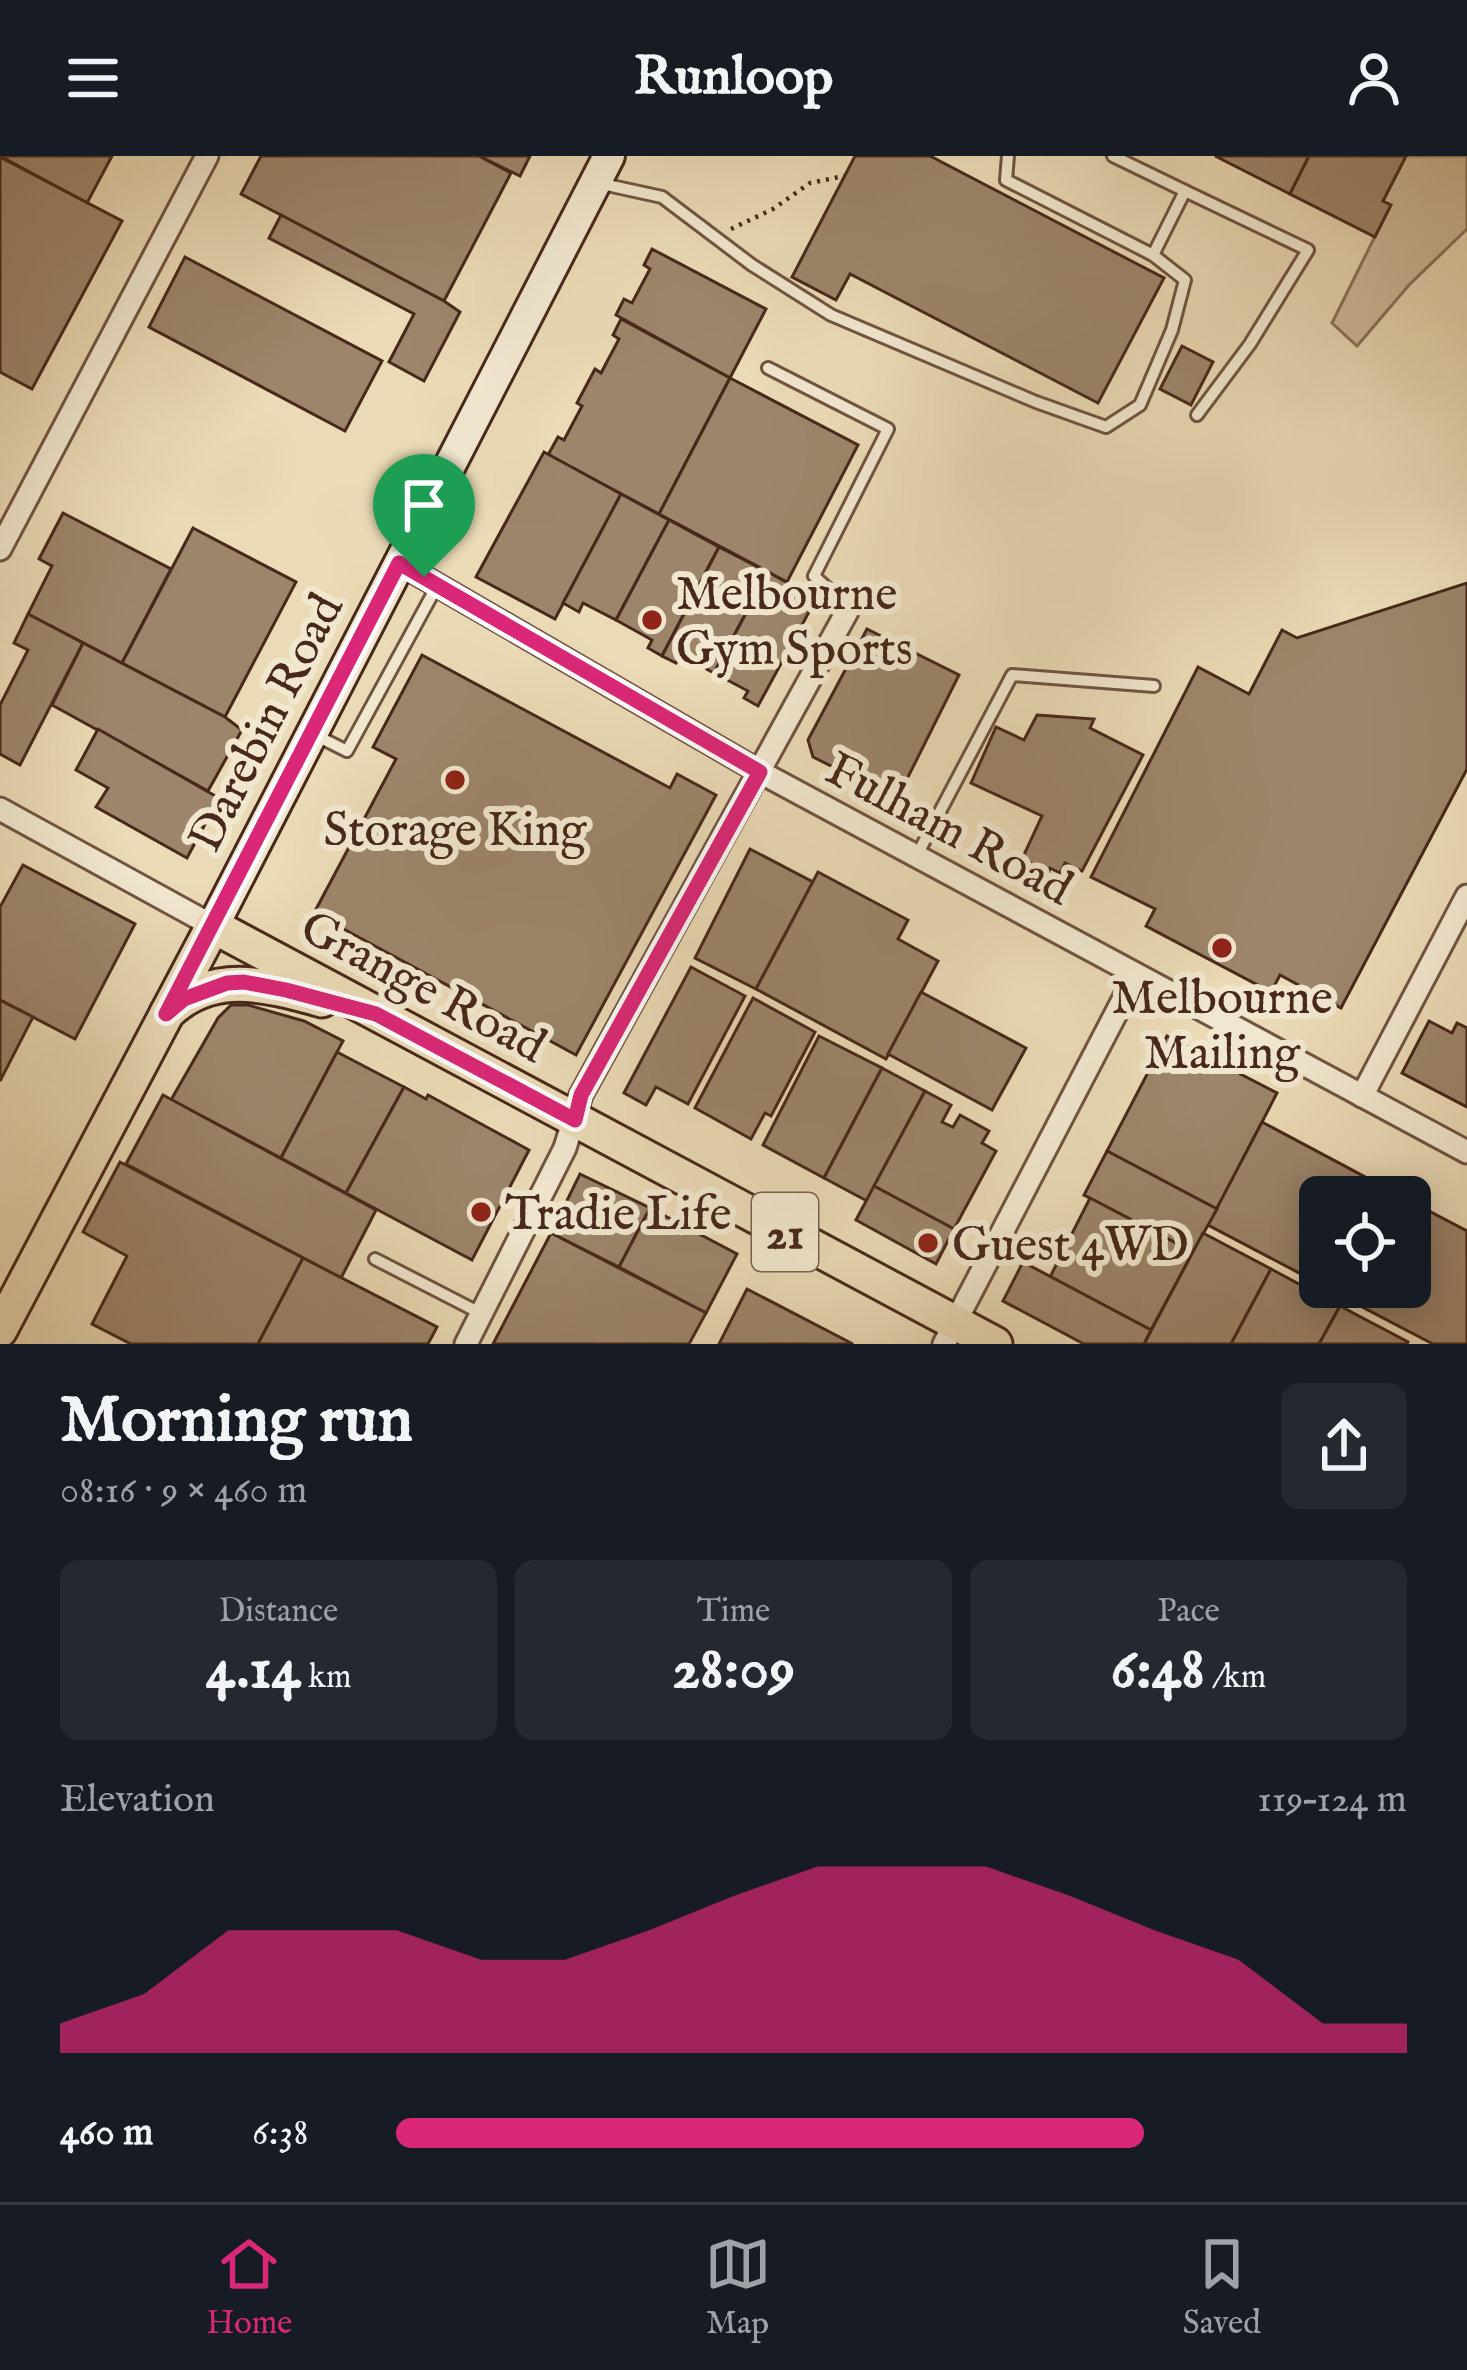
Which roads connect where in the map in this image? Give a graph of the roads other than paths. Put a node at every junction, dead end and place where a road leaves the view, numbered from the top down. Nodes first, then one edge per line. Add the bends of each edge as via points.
1 (207, 156) edge
2 (1008, 156) edge
3 (1114, 156) edge
4 (602, 169) edge
5 (1185, 191) junction
6 (1153, 255) junction
7 (768, 368) dead end
8 (1197, 415) dead end
9 (0, 549) edge
10 (399, 563) junction
11 (438, 584) junction
12 (849, 608) joint
13 (1154, 686) dead end
14 (312, 733) junction
15 (760, 772) junction
16 (0, 809) edge
17 (916, 857) junction
18 (1467, 896) edge
19 (213, 926) junction
20 (1136, 974) junction
21 (166, 1014) junction
22 (376, 1014) junction
23 (1362, 1096) junction
24 (575, 1120) junction
25 (1467, 1152) edge
26 (375, 1259) dead end
27 (482, 1314) junction
28 (0, 1330) edge
29 (949, 1333) edge
30 (466, 1344) edge
31 (995, 1344) edge

1 - 9 street
2 - 6 lane via 1006,180
3 - 5 lane
4 - 6 lane via 662,196 831,315 1106,427 1139,405 1172,330 1185,280
4 - 10 main road, Darebin Road
5 - 6 lane
5 - 8 lane via 1308,250
7 - 12 lane via 888,429 814,577
10 - 11 street, Fulham Road
10 - 14 main road, Darebin Road
11 - 14 lane via 347,751
11 - 15 street, Fulham Road
12 - 15 street
13 - 17 lane via 1012,675
14 - 19 main road, Darebin Road
15 - 17 street, Fulham Road
15 - 24 street via 581,1095
16 - 19 street, Grange Road
17 - 20 street, Fulham Road
18 - 23 street
19 - 21 main road, Darebin Road
19 - 22 main road, Grange Road / 21
20 - 23 street, Fulham Road
20 - 29 street
21 - 22 main road via 199,992 244,982
21 - 28 main road, Darebin Road
22 - 24 main road, Grange Road / 21
23 - 25 street, Fulham Road
24 - 27 street
24 - 29 main road, Grange Road / 21
26 - 27 lane
27 - 30 street
29 - 31 main road, Grange Road / 21

